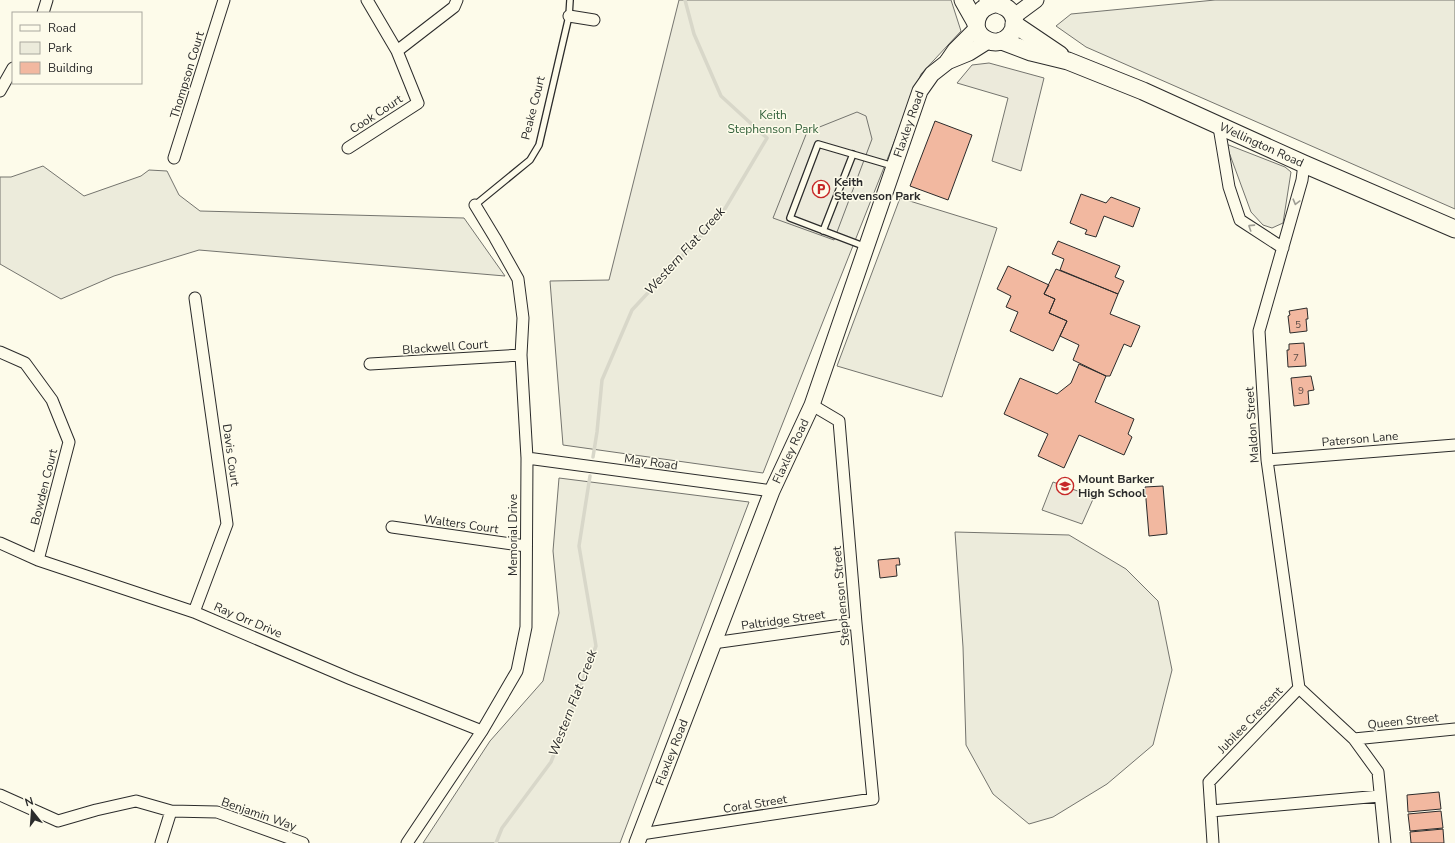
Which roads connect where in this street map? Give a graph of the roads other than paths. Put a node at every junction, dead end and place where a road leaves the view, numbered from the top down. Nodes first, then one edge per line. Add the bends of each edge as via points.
1 (47, 0) edge
2 (224, 0) edge
3 (367, 0) edge
4 (457, 0) edge
5 (570, 0) edge
6 (963, 0) edge
7 (1036, 0) edge
8 (997, 2) edge
9 (43, 12) edge
10 (569, 16) junction
11 (594, 20) dead end
12 (1014, 20) junction
13 (976, 26) junction
14 (995, 41) junction
15 (397, 51) junction
16 (1068, 61) junction
17 (946, 63) junction
18 (12, 70) edge
19 (0, 91) edge
20 (1219, 127) junction
21 (348, 148) dead end
22 (853, 154) junction
23 (174, 158) dead end
24 (1304, 164) junction
25 (894, 166) junction
26 (475, 205) joint
27 (1455, 228) edge
28 (823, 231) junction
29 (866, 247) junction
30 (1283, 248) junction
31 (195, 298) dead end
32 (0, 352) edge
33 (521, 355) junction
34 (370, 364) dead end
35 (812, 405) junction
36 (1455, 445) edge
37 (526, 458) junction
38 (1267, 460) junction
39 (772, 491) junction
40 (392, 527) dead end
41 (0, 543) edge
42 (526, 546) junction
43 (38, 560) junction
44 (194, 612) junction
45 (856, 623) junction
46 (713, 643) junction
47 (1299, 688) junction
48 (1455, 729) edge
49 (482, 731) junction
50 (1354, 739) junction
51 (0, 795) edge
52 (1380, 796) junction
53 (874, 799) joint
54 (171, 811) junction
55 (1211, 811) junction
56 (639, 839) edge
57 (161, 843) edge
58 (303, 843) edge
59 (407, 843) edge
60 (1213, 843) edge
61 (1385, 843) edge

1 - 9 street
2 - 23 street, Thompson Court
3 - 15 street
4 - 15 street via 454,7
5 - 10 lane, Peake Court
6 - 13 main road
7 - 12 main road
8 - 12 main road via 1008,9
8 - 13 main road via 987,5 982,10 977,16
10 - 11 street
10 - 26 lane, Peake Court via 539,145 530,160
12 - 14 main road via 1010,34
12 - 16 main road, Wellington Road
13 - 14 main road via 980,34
13 - 17 main road, Flaxley Road
14 - 16 main road, Wellington Road
14 - 17 main road, Flaxley Road
15 - 21 street, Cook Court via 418,103
16 - 20 main road, Wellington Road via 1143,91
17 - 25 main road, Flaxley Road via 932,74 920,91
18 - 19 street
20 - 24 main road, Wellington Road
30 -> 20 street via 1240,220 1229,187
22 - 25 lane
22 - 28 lane
22 - 28 lane via 818,144 798,195 790,218
24 - 27 main road, Wellington Road
24 -> 30 street, Maldon Street
25 - 29 main road, Flaxley Road
26 - 33 street, Memorial Drive via 518,279 523,318
28 - 29 lane
29 - 35 main road, Flaxley Road
30 - 38 street, Maldon Street via 1259,330
31 - 44 street, Davis Court via 227,524
32 - 43 street, Bowden Court via 25,364 52,400 69,442
33 - 34 street, Blackwell Court
33 - 37 street, Memorial Drive
35 - 39 main road, Flaxley Road
35 - 45 street, Stephenson Street via 839,421
36 - 38 street, Paterson Lane
37 - 39 street, May Road
37 - 42 street, Memorial Drive
38 - 47 street, Maldon Street
39 - 46 main road, Flaxley Road
40 - 42 street, Walters Court
41 - 43 street, Ray Orr Drive
42 - 49 street, Memorial Drive via 526,627 518,671
43 - 44 street, Ray Orr Drive
44 - 49 street, Ray Orr Drive
45 - 46 street, Paltridge Street
45 - 53 street, Stephenson Street
46 - 56 main road, Flaxley Road
47 - 50 street, Jubilee Crescent
47 - 55 street, Jubilee Crescent via 1209,782
48 - 50 street, Queen Street
49 - 59 street, Memorial Drive
50 - 52 street, Jubilee Crescent via 1378,772
51 - 54 street, Benjamin Way via 58,821 136,801
52 - 55 street
52 - 61 street, Jubilee Crescent
53 - 56 street, Coral Street
54 - 57 street
54 - 58 street, Benjamin Way via 217,812
55 - 60 street, Jubilee Crescent

